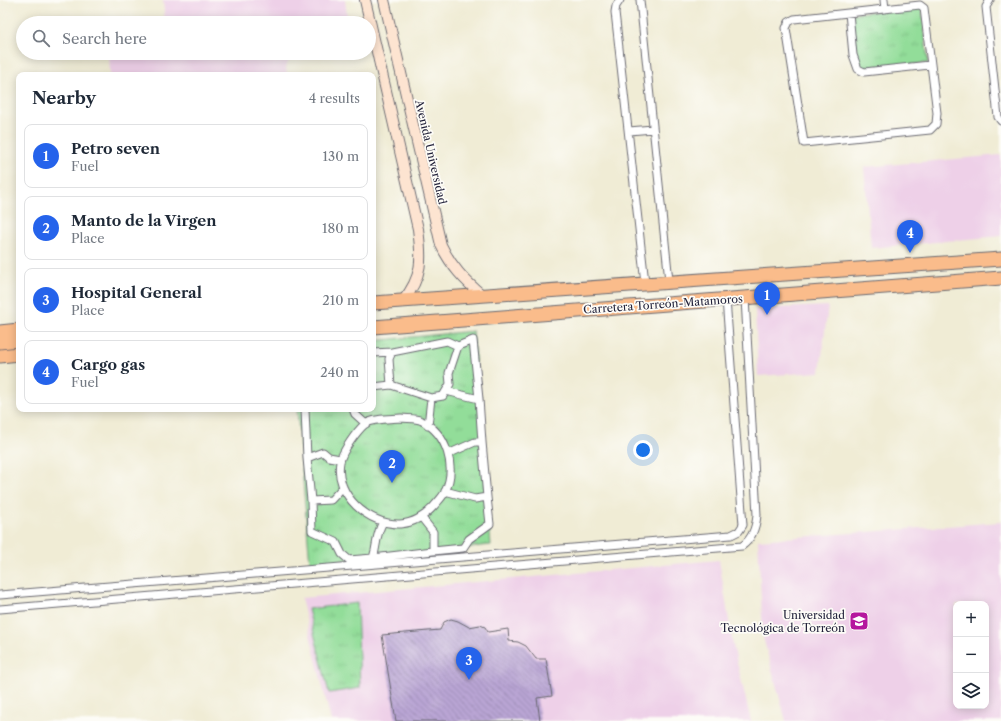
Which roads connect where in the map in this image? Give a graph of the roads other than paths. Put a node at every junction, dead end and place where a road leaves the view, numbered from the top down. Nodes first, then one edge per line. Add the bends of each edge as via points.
1 (365, 0) edge
2 (384, 0) edge
3 (620, 0) edge
4 (640, 0) edge
5 (884, 0) edge
6 (990, 0) edge
7 (898, 4) edge
8 (885, 9) junction
9 (849, 13) junction
10 (369, 16) edge
11 (376, 47) edge
12 (930, 65) junction
13 (1001, 121) edge
14 (653, 129) junction
15 (629, 131) junction
16 (423, 164) junction
17 (404, 168) junction
18 (1001, 259) edge
19 (1001, 278) edge
20 (669, 281) junction
21 (645, 283) junction
22 (482, 295) junction
23 (745, 298) junction
24 (726, 299) junction
25 (403, 301) junction
26 (376, 303) edge
27 (376, 326) edge
28 (16, 330) edge
29 (0, 332) edge
30 (16, 340) edge
31 (0, 342) edge
32 (458, 346) junction
33 (392, 352) junction
34 (376, 353) edge
35 (391, 385) junction
36 (376, 387) edge
37 (446, 391) junction
38 (430, 398) junction
39 (479, 399) junction
40 (305, 412) edge
41 (354, 412) edge
42 (366, 424) junction
43 (428, 426) junction
44 (482, 442) junction
45 (448, 454) junction
46 (307, 458) junction
47 (340, 460) junction
48 (343, 487) junction
49 (445, 491) junction
50 (487, 497) junction
51 (311, 501) junction
52 (422, 518) junction
53 (383, 522) junction
54 (433, 551) junction
55 (373, 558) junction
56 (445, 559) junction
57 (446, 571) junction
58 (158, 583) junction
59 (0, 594) edge
60 (159, 596) junction
61 (0, 609) edge

1 - 10 main road
2 - 16 main road, Avenida Universidad
3 - 15 street via 616,12
4 - 14 street
5 - 8 street
6 - 13 street via 986,7 998,117
7 - 8 street
7 - 12 street via 923,6
8 - 9 street
9 - 12 street via 853,55 858,69 864,72
9 - 12 street via 794,19 787,24 804,143 930,130 936,124 937,113
11 - 17 main road
14 - 15 street
14 - 20 street
15 - 21 street
16 - 17 main road
16 - 22 main road, Avenida Universidad via 438,235 447,258 467,283
17 - 25 main road via 418,229 421,263 418,278
18 - 20 highway
19 - 23 highway, Carretera Torreón-Matamoros
20 - 21 highway
21 - 22 highway
22 - 25 highway
23 - 24 highway, Carretera Torreón-Matamoros
23 - 57 street via 758,515 757,524 747,542 734,548
24 - 27 highway, Carretera Torreón-Matamoros
24 - 56 street via 743,525 738,531 719,537
25 - 26 highway
28 - 29 highway
30 - 31 highway
32 - 33 street via 448,341
32 - 37 street via 449,373 450,384
32 - 39 street via 473,340
33 - 34 street
33 - 35 street via 389,359
35 - 36 street
35 - 38 street
37 - 38 street via 443,396
37 - 39 street
38 - 43 street
39 - 44 street
40 - 46 street
41 - 42 street
42 - 43 street via 401,418 421,420
42 - 47 street
43 - 45 street via 442,438
44 - 45 street via 475,442
44 - 50 street
45 - 49 street via 450,471
46 - 47 street via 323,452
46 - 51 street
47 - 48 street
48 - 51 street via 331,500
48 - 53 street via 353,503 365,513
49 - 50 street via 475,499
49 - 52 street via 441,499
50 - 54 street via 490,524 469,539 463,548
51 - 55 street via 312,531 336,542 342,554 349,560
52 - 53 street via 401,524
52 - 54 street via 433,532
53 - 55 street via 377,533
54 - 55 street
56 - 57 street
56 - 58 street
57 - 60 street
58 - 59 street
58 - 60 street
60 - 61 street

